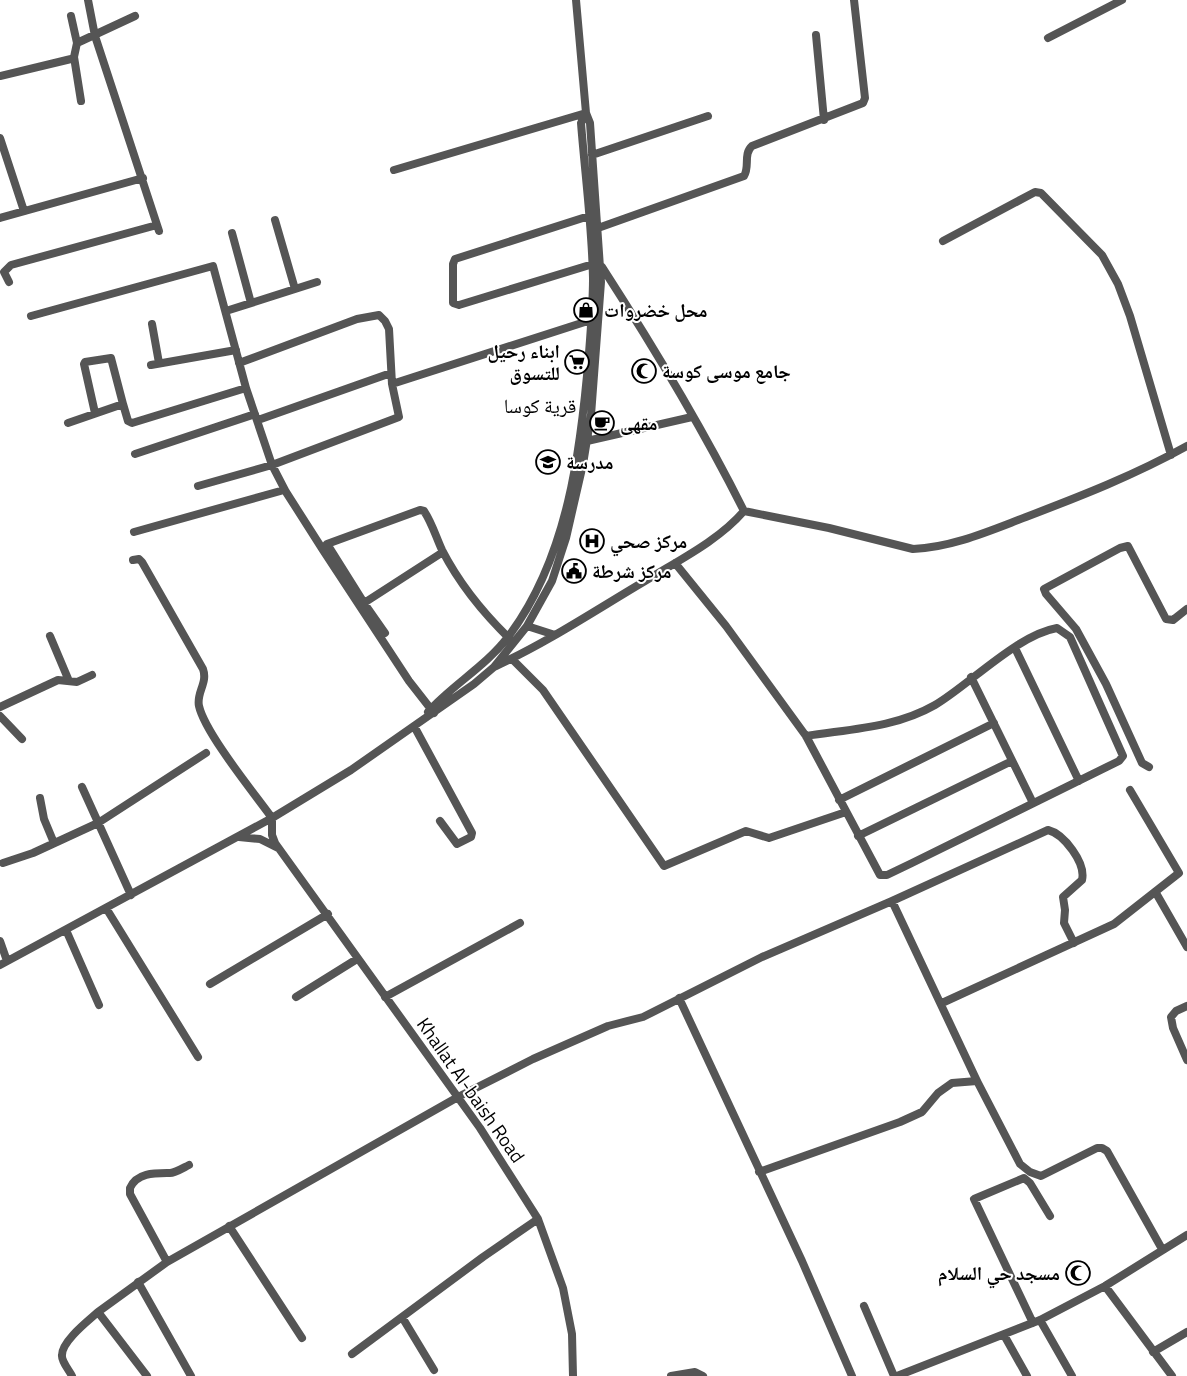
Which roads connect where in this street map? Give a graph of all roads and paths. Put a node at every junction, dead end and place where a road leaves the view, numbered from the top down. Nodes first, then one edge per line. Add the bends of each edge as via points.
1 (88, 0) edge
2 (576, 0) edge
3 (854, 0) edge
4 (1122, 0) edge
5 (71, 16) dead end
6 (135, 16) dead end
7 (816, 35) dead end
8 (95, 36) junction
9 (1048, 38) dead end
10 (76, 43) junction
11 (74, 57) junction
12 (0, 76) edge
13 (81, 101) dead end
14 (586, 113) junction
15 (708, 116) dead end
16 (824, 120) junction
17 (0, 138) edge
18 (592, 155) junction
19 (394, 170) dead end
20 (143, 178) junction
21 (24, 211) junction
22 (589, 216) junction
23 (0, 218) edge
24 (275, 220) dead end
25 (598, 228) junction
26 (232, 233) dead end
27 (943, 242) dead end
28 (597, 265) junction
29 (9, 282) dead end
30 (317, 282) dead end
31 (597, 282) junction
32 (295, 289) junction
33 (251, 303) junction
34 (226, 311) junction
35 (32, 316) dead end
36 (591, 320) junction
37 (152, 324) dead end
38 (236, 350) junction
39 (239, 363) junction
40 (391, 373) junction
41 (392, 384) junction
42 (246, 388) junction
43 (123, 404) junction
44 (95, 413) junction
45 (257, 417) junction
46 (692, 417) junction
47 (68, 423) dead end
48 (587, 441) junction
49 (1187, 446) edge
50 (135, 454) dead end
51 (1171, 455) junction
52 (579, 463) junction
53 (272, 465) junction
54 (198, 486) dead end
55 (574, 486) junction
56 (284, 490) junction
57 (744, 511) junction
58 (134, 532) dead end
59 (443, 552) junction
60 (133, 560) dead end
61 (549, 561) junction
62 (675, 563) junction
63 (558, 564) junction
64 (364, 603) junction
65 (1187, 609) edge
66 (527, 626) junction
67 (386, 633) dead end
68 (554, 635) junction
69 (50, 636) dead end
70 (508, 637) junction
71 (515, 643) junction
72 (1015, 648) junction
73 (512, 659) junction
74 (494, 667) junction
75 (92, 675) dead end
76 (971, 677) junction
77 (69, 680) junction
78 (0, 707) edge
79 (432, 711) junction
80 (0, 716) edge
81 (994, 723) junction
82 (414, 726) junction
83 (806, 736) junction
84 (22, 738) dead end
85 (206, 753) dead end
86 (1012, 761) junction
87 (1149, 767) dead end
88 (1079, 781) junction
89 (82, 787) dead end
90 (1130, 790) dead end
91 (40, 798) dead end
92 (839, 800) junction
93 (1033, 803) junction
94 (846, 812) junction
95 (272, 818) junction
96 (440, 821) dead end
97 (98, 823) junction
98 (858, 836) junction
99 (237, 838) junction
100 (54, 843) junction
101 (280, 849) junction
102 (2, 863) dead end
103 (1156, 893) junction
104 (131, 895) junction
105 (892, 900) junction
106 (106, 908) junction
107 (328, 914) junction
108 (520, 923) dead end
109 (66, 930) junction
110 (0, 941) edge
111 (1074, 943) junction
112 (1187, 947) edge
113 (357, 959) junction
114 (4, 963) edge
115 (210, 984) dead end
116 (296, 997) dead end
117 (385, 997) junction
118 (679, 998) junction
119 (942, 1003) junction
120 (99, 1005) dead end
121 (1187, 1006) edge
122 (198, 1057) dead end
123 (1187, 1060) edge
124 (977, 1081) junction
125 (458, 1097) junction
126 (189, 1165) dead end
127 (759, 1172) junction
128 (1050, 1216) dead end
129 (538, 1219) junction
130 (229, 1226) junction
131 (1187, 1234) edge
132 (1162, 1249) junction
133 (168, 1262) junction
134 (138, 1282) junction
135 (1104, 1286) junction
136 (864, 1306) dead end
137 (98, 1312) junction
138 (402, 1317) junction
139 (1037, 1321) junction
140 (1187, 1332) edge
141 (1004, 1335) junction
142 (302, 1338) dead end
143 (1153, 1352) junction
144 (352, 1354) dead end
145 (434, 1370) dead end
146 (72, 1376) edge
147 (147, 1376) edge
148 (190, 1376) edge
149 (573, 1376) edge
150 (671, 1376) edge
151 (703, 1376) edge
152 (852, 1376) edge
153 (896, 1376) edge
154 (1027, 1376) edge
155 (1072, 1376) edge
156 (1172, 1376) edge

1 - 8 street
2 - 14 street
3 - 16 street via 864,101
4 - 9 street
5 - 10 street
6 - 8 street
7 - 16 street
8 - 10 street
8 - 20 street
10 - 11 street
11 - 12 street via 65,62
11 - 13 street
14 - 18 street
14 - 19 street
14 - 22 street via 581,123
15 - 18 street
16 - 25 street via 752,146 747,151 744,176
17 - 21 street
18 - 25 street
20 - 21 street
20 - 29 street via 158,228 12,265 4,272
21 - 23 street
22 - 28 street
22 - 28 street via 455,260 452,264 453,303 459,305
24 - 32 street
25 - 28 street
26 - 33 street
27 - 51 street via 1036,192 1041,194 1110,267 1130,316
28 - 31 street
28 - 46 street via 653,349
30 - 32 street
31 - 36 street
31 - 48 street
32 - 33 street
33 - 34 street
34 - 35 street via 212,264
34 - 38 street
36 - 41 street
36 - 52 street
37 - 38 street via 155,364
38 - 39 street
39 - 40 street via 374,314 382,317 389,329
39 - 42 street
40 - 41 street
40 - 45 street
41 - 53 street via 398,418
42 - 43 street via 132,423 128,421
42 - 45 street
43 - 44 street
43 - 44 street via 111,358 85,362
44 - 47 street
45 - 50 street
45 - 53 street
46 - 48 street
46 - 57 street
48 - 52 street
49 - 51 street
51 - 57 street via 989,532 924,548 913,549
52 - 55 street
53 - 54 street
53 - 56 street
55 - 61 street
55 - 63 street
56 - 58 street
56 - 79 street
57 - 62 street via 724,531
59 - 64 street
59 - 64 street via 422,509 328,542 327,546
59 - 70 street via 482,610
60 - 95 street via 139,558 142,562 203,670 205,680 198,703 213,735
61 - 63 street
61 - 70 street via 531,601
62 - 68 street
62 - 83 street via 726,626
63 - 66 street
64 - 67 street
65 - 87 street via 1173,620 1166,619 1128,546 1044,589 1076,629 1106,684 1142,763
66 - 68 street
66 - 71 street
68 - 73 street
69 - 77 street
70 - 71 street
70 - 79 street via 488,661
71 - 74 street
72 - 76 street
72 - 88 street
72 - 88 street via 1052,629 1070,637 1123,756
73 - 74 street
73 - 94 street via 543,690 664,866 746,831 769,838
74 - 79 street
75 - 77 street via 77,682
76 - 81 street
76 - 83 street via 936,704 900,721
77 - 78 street via 58,680
79 - 82 street
80 - 84 street
81 - 86 street
81 - 92 street
82 - 95 street via 351,770
82 - 96 street via 472,833 471,837 457,844
83 - 92 street
85 - 97 street
86 - 93 street
86 - 98 street
88 - 93 street
89 - 97 street
90 - 103 street via 1179,873
91 - 100 street
92 - 94 street
93 - 98 street via 885,876 879,874
94 - 98 street
95 - 99 street
95 - 101 street via 272,835
97 - 100 street
97 - 104 street
99 - 101 street via 260,839
99 - 104 street
100 - 102 street
101 - 107 street, Khallat Al-baish Road
103 - 111 street via 1114,924
103 - 112 street
104 - 106 street
105 - 111 street via 1048,830 1059,834 1068,843 1082,871 1082,880 1063,898 1063,919
105 - 118 street via 762,957
105 - 119 street
106 - 109 street
106 - 122 street
107 - 113 street, Khallat Al-baish Road
107 - 115 street
108 - 117 street
109 - 114 street
109 - 120 street
110 - 114 street
111 - 119 street
113 - 116 street
113 - 117 street, Khallat Al-baish Road
117 - 125 street, Khallat Al-baish Road
118 - 125 street via 644,1017 608,1026
118 - 127 street
119 - 124 street
121 - 123 street via 1171,1017
124 - 127 street via 952,1083 938,1093 922,1112 900,1122
124 - 132 street via 1020,1164 1035,1175 1047,1173 1097,1148 1107,1151
125 - 129 street, Khallat Al-baish Road
125 - 130 street
126 - 133 street via 171,1173 159,1172 139,1178 130,1188 130,1194
127 - 152 street
128 - 139 street via 1024,1178 974,1199
129 - 138 street
129 - 149 street, Khallat Al-baish Road via 563,1288 572,1334
130 - 133 street
130 - 142 street
131 - 132 street
132 - 135 street
133 - 134 street
134 - 137 street
134 - 148 street
135 - 139 street
135 - 143 street
136 - 153 street
137 - 146 street via 72,1336 63,1350 62,1356
137 - 147 street
138 - 144 street
138 - 145 street
139 - 141 street
139 - 155 street
140 - 143 street
141 - 153 street
141 - 154 street
143 - 156 street
150 - 151 street via 695,1372

